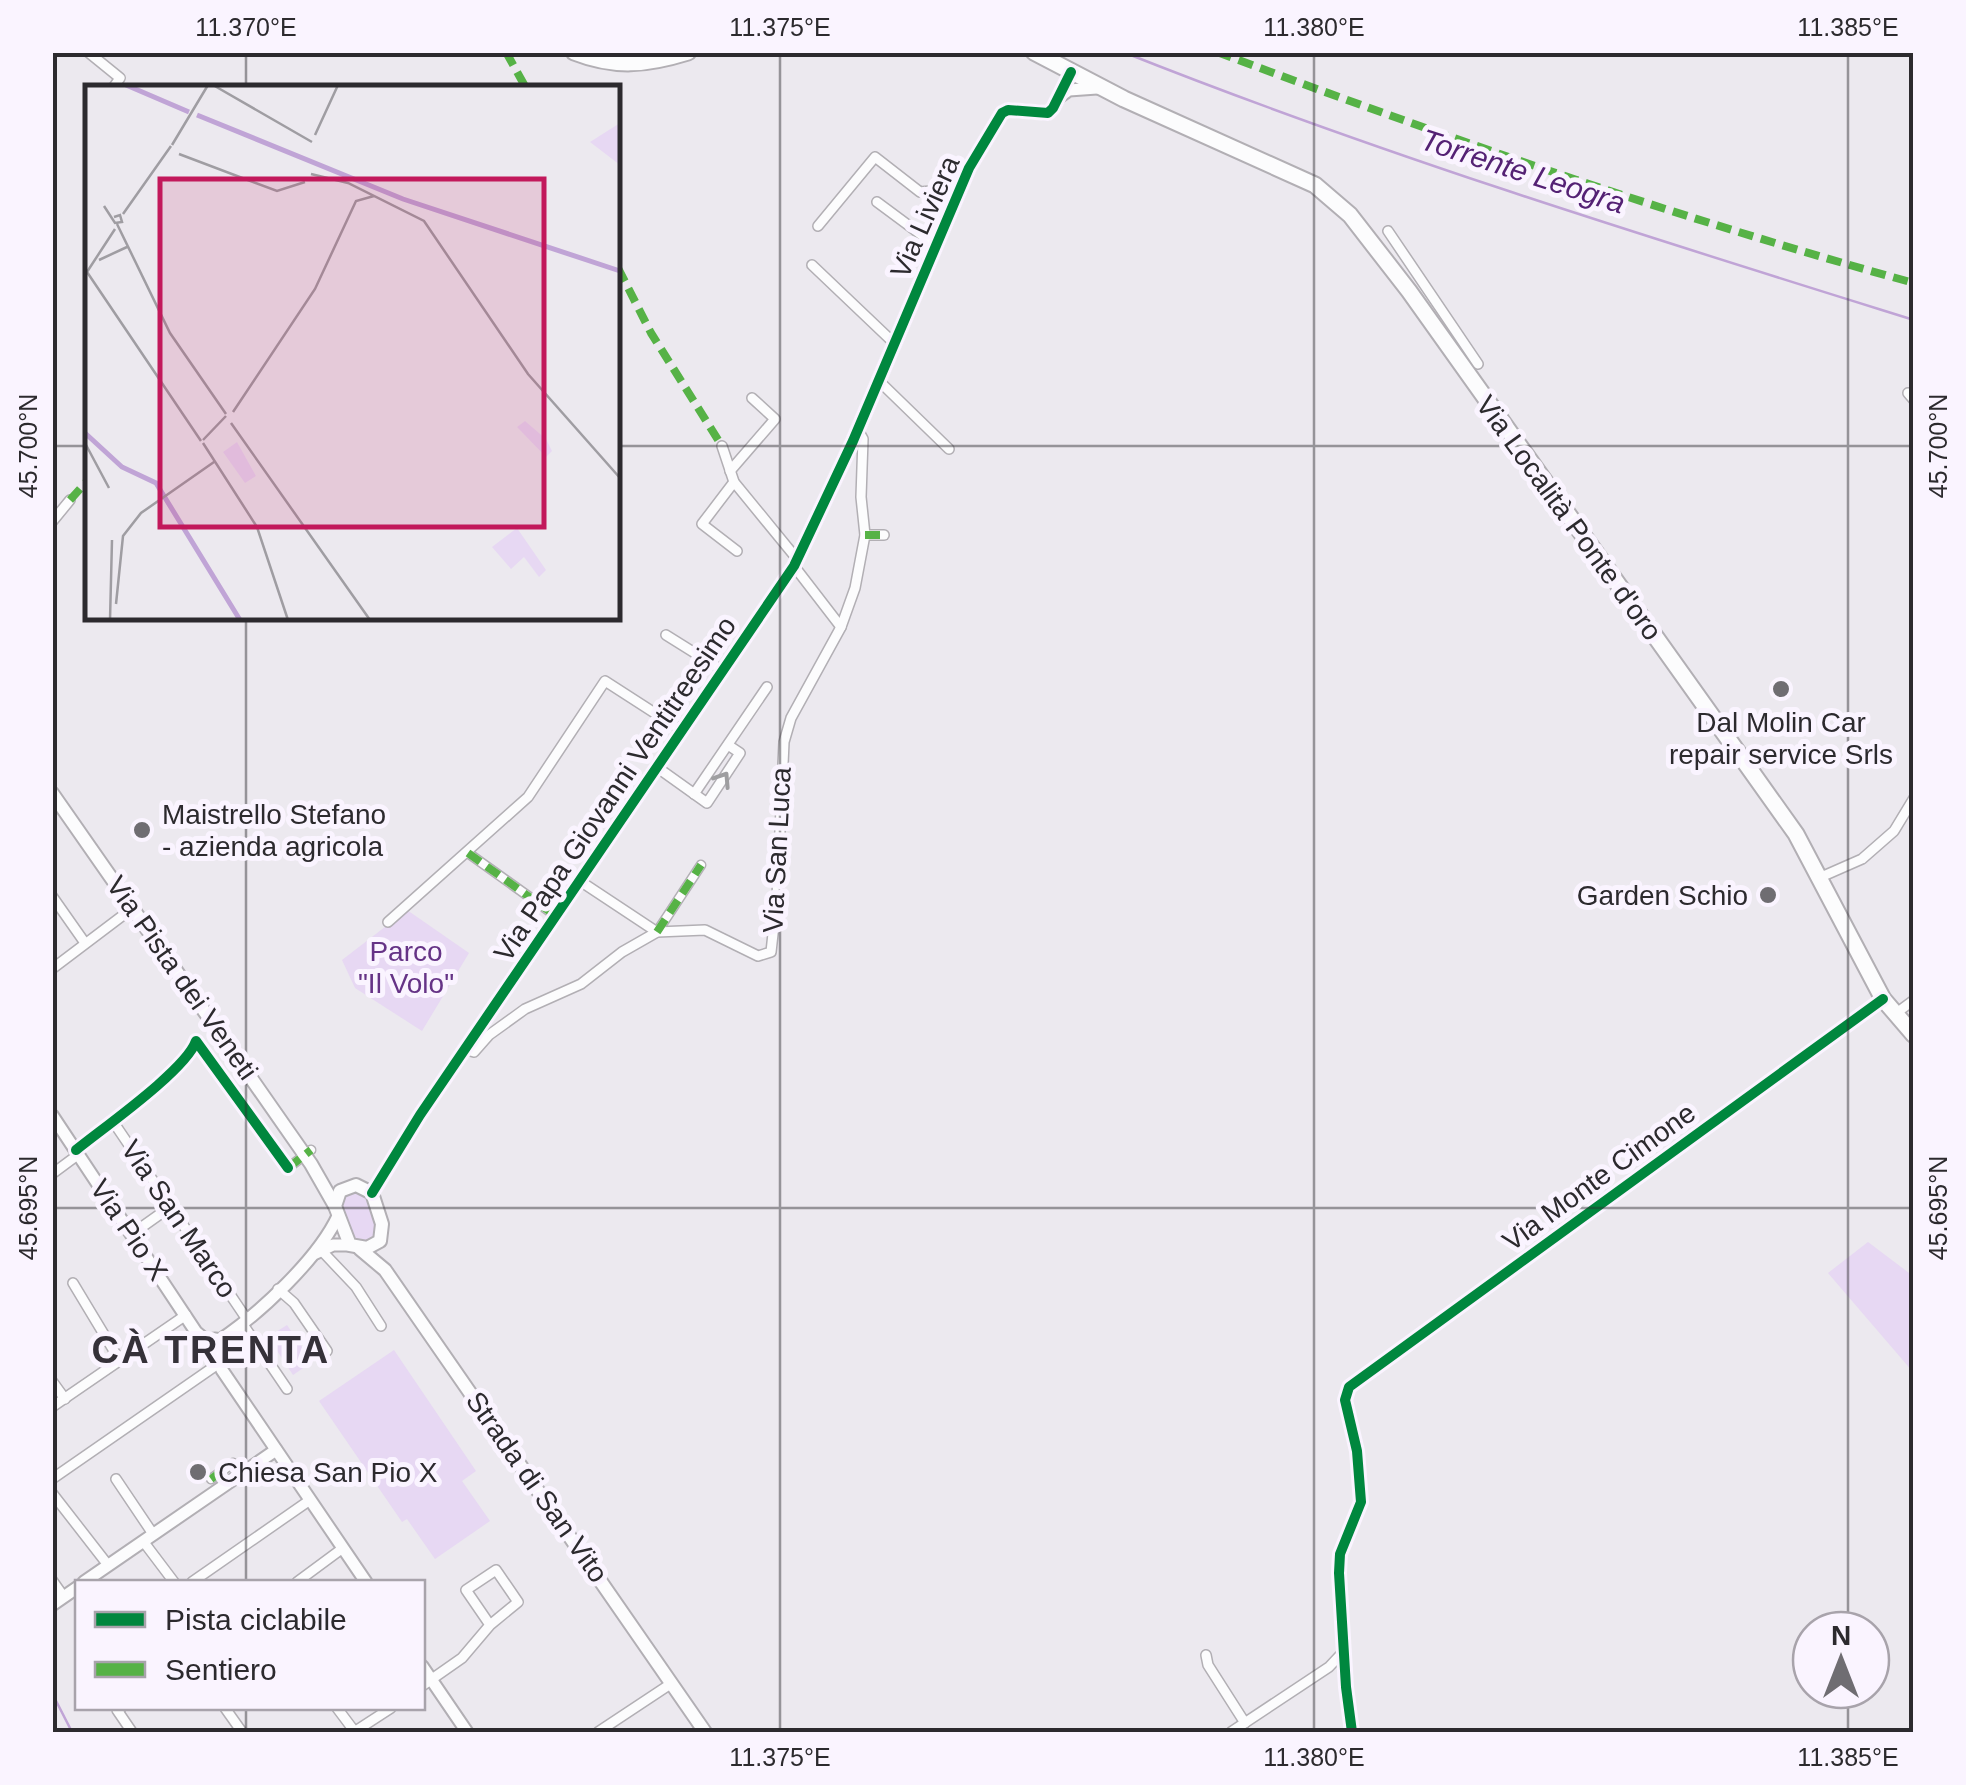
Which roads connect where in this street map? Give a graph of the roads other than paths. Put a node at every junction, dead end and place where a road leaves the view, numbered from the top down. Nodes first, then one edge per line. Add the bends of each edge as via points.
1 (88, 52) edge
2 (574, 52) edge
3 (688, 52) edge
4 (1034, 52) edge
5 (1071, 72) junction
6 (115, 85) edge
7 (1102, 88) junction
8 (1059, 97) junction
9 (958, 192) junction
10 (877, 202) dead end
11 (818, 226) dead end
12 (1388, 231) dead end
13 (935, 245) junction
14 (812, 265) dead end
15 (895, 344) junction
16 (1478, 364) dead end
17 (879, 381) junction
18 (752, 398) dead end
19 (858, 430) junction
20 (722, 446) dead end
21 (949, 449) dead end
22 (730, 470) junction
23 (734, 482) junction
24 (70, 500) dead end
25 (52, 522) edge
26 (865, 535) junction
27 (884, 535) dead end
28 (738, 551) dead end
29 (795, 562) junction
30 (840, 627) junction
31 (666, 635) dead end
32 (722, 670) junction
33 (767, 687) dead end
34 (680, 730) junction
35 (728, 745) junction
36 (658, 768) junction
37 (52, 793) edge
38 (694, 794) junction
39 (1914, 798) edge
40 (468, 853) junction
41 (701, 864) dead end
42 (1821, 876) junction
43 (580, 881) junction
44 (52, 896) edge
45 (134, 907) junction
46 (556, 916) junction
47 (388, 922) dead end
48 (656, 932) junction
49 (85, 944) junction
50 (52, 969) edge
51 (1883, 999) junction
52 (1914, 1000) edge
53 (1894, 1014) junction
54 (1914, 1035) edge
55 (467, 1050) junction
56 (52, 1115) edge
57 (112, 1120) junction
58 (78, 1152) junction
59 (309, 1156) junction
60 (389, 1161) junction
61 (288, 1168) joint
62 (52, 1174) edge
63 (352, 1185) junction
64 (372, 1193) junction
65 (170, 1207) junction
66 (337, 1211) junction
67 (132, 1234) junction
68 (380, 1241) junction
69 (356, 1247) junction
70 (321, 1250) junction
71 (308, 1258) junction
72 (385, 1270) junction
73 (72, 1283) dead end
74 (278, 1289) junction
75 (186, 1315) junction
76 (244, 1321) junction
77 (381, 1326) dead end
78 (214, 1341) junction
79 (327, 1351) dead end
80 (217, 1359) junction
81 (120, 1361) junction
82 (52, 1381) edge
83 (287, 1389) dead end
84 (65, 1399) junction
85 (52, 1408) edge
86 (276, 1450) junction
87 (233, 1462) dead end
88 (52, 1479) edge
89 (116, 1479) dead end
90 (211, 1479) dead end
91 (52, 1493) edge
92 (310, 1500) junction
93 (148, 1538) junction
94 (343, 1548) junction
95 (108, 1565) junction
96 (52, 1580) edge
97 (87, 1580) edge
98 (173, 1580) edge
99 (195, 1580) edge
100 (301, 1580) edge
101 (365, 1580) edge
102 (75, 1589) edge
103 (64, 1596) junction
104 (52, 1605) edge
105 (490, 1625) junction
106 (1344, 1652) junction
107 (1206, 1656) dead end
108 (427, 1683) edge
109 (672, 1683) junction
110 (120, 1710) edge
111 (227, 1710) edge
112 (339, 1710) edge
113 (388, 1710) edge
114 (1246, 1723) junction
115 (132, 1732) edge
116 (242, 1732) edge
117 (355, 1732) edge
118 (467, 1732) edge
119 (598, 1732) edge
120 (705, 1732) edge
121 (1232, 1732) edge
122 (1352, 1732) edge

1 - 6 street via 120,78
2 - 3 main road via 618,66
4 - 5 main road, Via Località Ponte d'oro
5 - 7 main road, Via Località Ponte d'oro
5 - 8 street
7 - 8 street, Via Liviera
7 - 42 main road, Via Località Ponte d'oro via 1315,185 1350,214
8 - 9 street, Via Liviera via 1048,113 1002,113
9 - 11 street, Via Liviera via 941,186 920,192 875,157
9 - 13 street, Via Liviera
10 - 13 street, Via Liviera
12 - 16 street, Via Località Ponte d'oro
13 - 15 street, Via Liviera
14 - 15 street
15 - 17 street, Via Liviera
17 - 19 street, Via Liviera
17 - 21 street
18 - 22 street via 776,419
19 - 26 street, Via San Luca
19 - 29 street, Via Papa Giovanni Ventitreesimo
20 - 22 street
22 - 23 street
23 - 28 street via 702,524
23 - 29 street
24 - 25 street
26 - 27 street
26 - 30 street, Via San Luca
29 - 30 street
29 - 32 street, Via Papa Giovanni Ventitreesimo
30 - 48 street, Via San Luca via 784,742 771,952 758,956 706,930
31 - 32 street, Via Papa Giovanni Ventitreesimo
32 - 34 street, Via Papa Giovanni Ventitreesimo
33 - 35 street
34 - 36 street, Via Papa Giovanni Ventitreesimo
34 - 40 street via 605,681 528,797
35 - 38 street
38 -> 35 street via 707,803 740,753
36 - 38 street
36 - 43 street, Via Papa Giovanni Ventitreesimo
37 - 45 main road, Via Pista dei Veneti
39 - 42 street via 1894,831 1862,859
40 - 46 street
40 - 47 street
41 - 48 street
42 - 51 main road, Via Località Ponte d'oro
43 - 46 street, Via Papa Giovanni Ventitreesimo
43 - 48 street, Via Papa Giovanni Ventitreesimo
44 - 49 street
45 - 49 street
45 - 59 main road, Via Pista dei Veneti
46 - 55 street, Via Papa Giovanni Ventitreesimo
48 - 55 street, Via San Luca via 582,984 525,1009 474,1052
49 - 50 street
51 - 53 main road, Via Località Ponte d'oro
51 - 106 street, Via Monte Cimone via 1350,1387 1345,1394 1361,1502 1340,1554
52 - 53 street
53 - 54 main road, Via Località Ponte d'oro
55 - 60 street, Via Papa Giovanni Ventitreesimo
56 - 58 street, Via Pio X
57 - 58 street, Via San Marco
57 - 61 street, Via San Marco via 196,1041
57 - 65 street, Via San Marco
58 - 62 street, Via San Marco
58 - 67 street, Via Pio X
59 - 61 street, Via San Marco
59 - 63 main road, Via Pista dei Veneti via 330,1179
59 - 66 main road, Via Pista dei Veneti
60 - 63 street, Via Papa Giovanni Ventitreesimo
60 - 64 street, Via Papa Giovanni Ventitreesimo
63 - 64 main road
63 - 66 main road, Via Papa Giovanni Ventitreesimo via 340,1191
64 - 68 main road
65 - 67 street
65 - 76 street, Via San Marco
66 - 69 main road
66 - 71 street, Via Papa Giovanni Ventitreesimo via 328,1236
67 - 75 street, Via Pio X
68 - 69 main road, Via Papa Giovanni Ventitreesimo
68 - 72 main road
69 - 70 street, Via Papa Giovanni Ventitreesimo
69 - 72 main road, Strada di San Vito
70 - 71 street, Via Papa Giovanni Ventitreesimo
70 - 77 street via 356,1286
71 - 74 street, Via Papa Giovanni Ventitreesimo
72 - 109 main road, Strada di San Vito
73 - 81 street
74 - 76 street, Via Papa Giovanni Ventitreesimo
74 - 79 street
75 - 78 street, Via Pio X via 196,1332
75 - 81 street
76 - 78 street, Via Papa Giovanni Ventitreesimo
76 - 83 street, Via San Marco
78 - 80 street, Via Pio X via 208,1351
80 - 86 street, Via Pio X
80 - 88 street
81 - 84 street
82 - 84 street
84 - 85 street
86 - 92 street, Via Pio X
86 - 93 street
87 - 90 street
89 - 93 street
91 - 95 street
92 - 94 street, Via Pio X
92 - 99 street
93 - 95 street
93 - 98 street
94 - 100 street
94 - 101 street, Via Pio X
95 - 97 street
96 - 103 street
102 - 103 street
103 - 104 street
105 - 105 street via 518,1602 496,1570 466,1590
105 - 108 street via 462,1658
106 - 114 street
106 - 122 street
107 - 114 street
108 - 118 street
109 - 119 street
109 - 120 main road, Strada di San Vito
110 - 115 street
111 - 116 street
112 - 117 street
113 - 117 street
114 - 121 street

